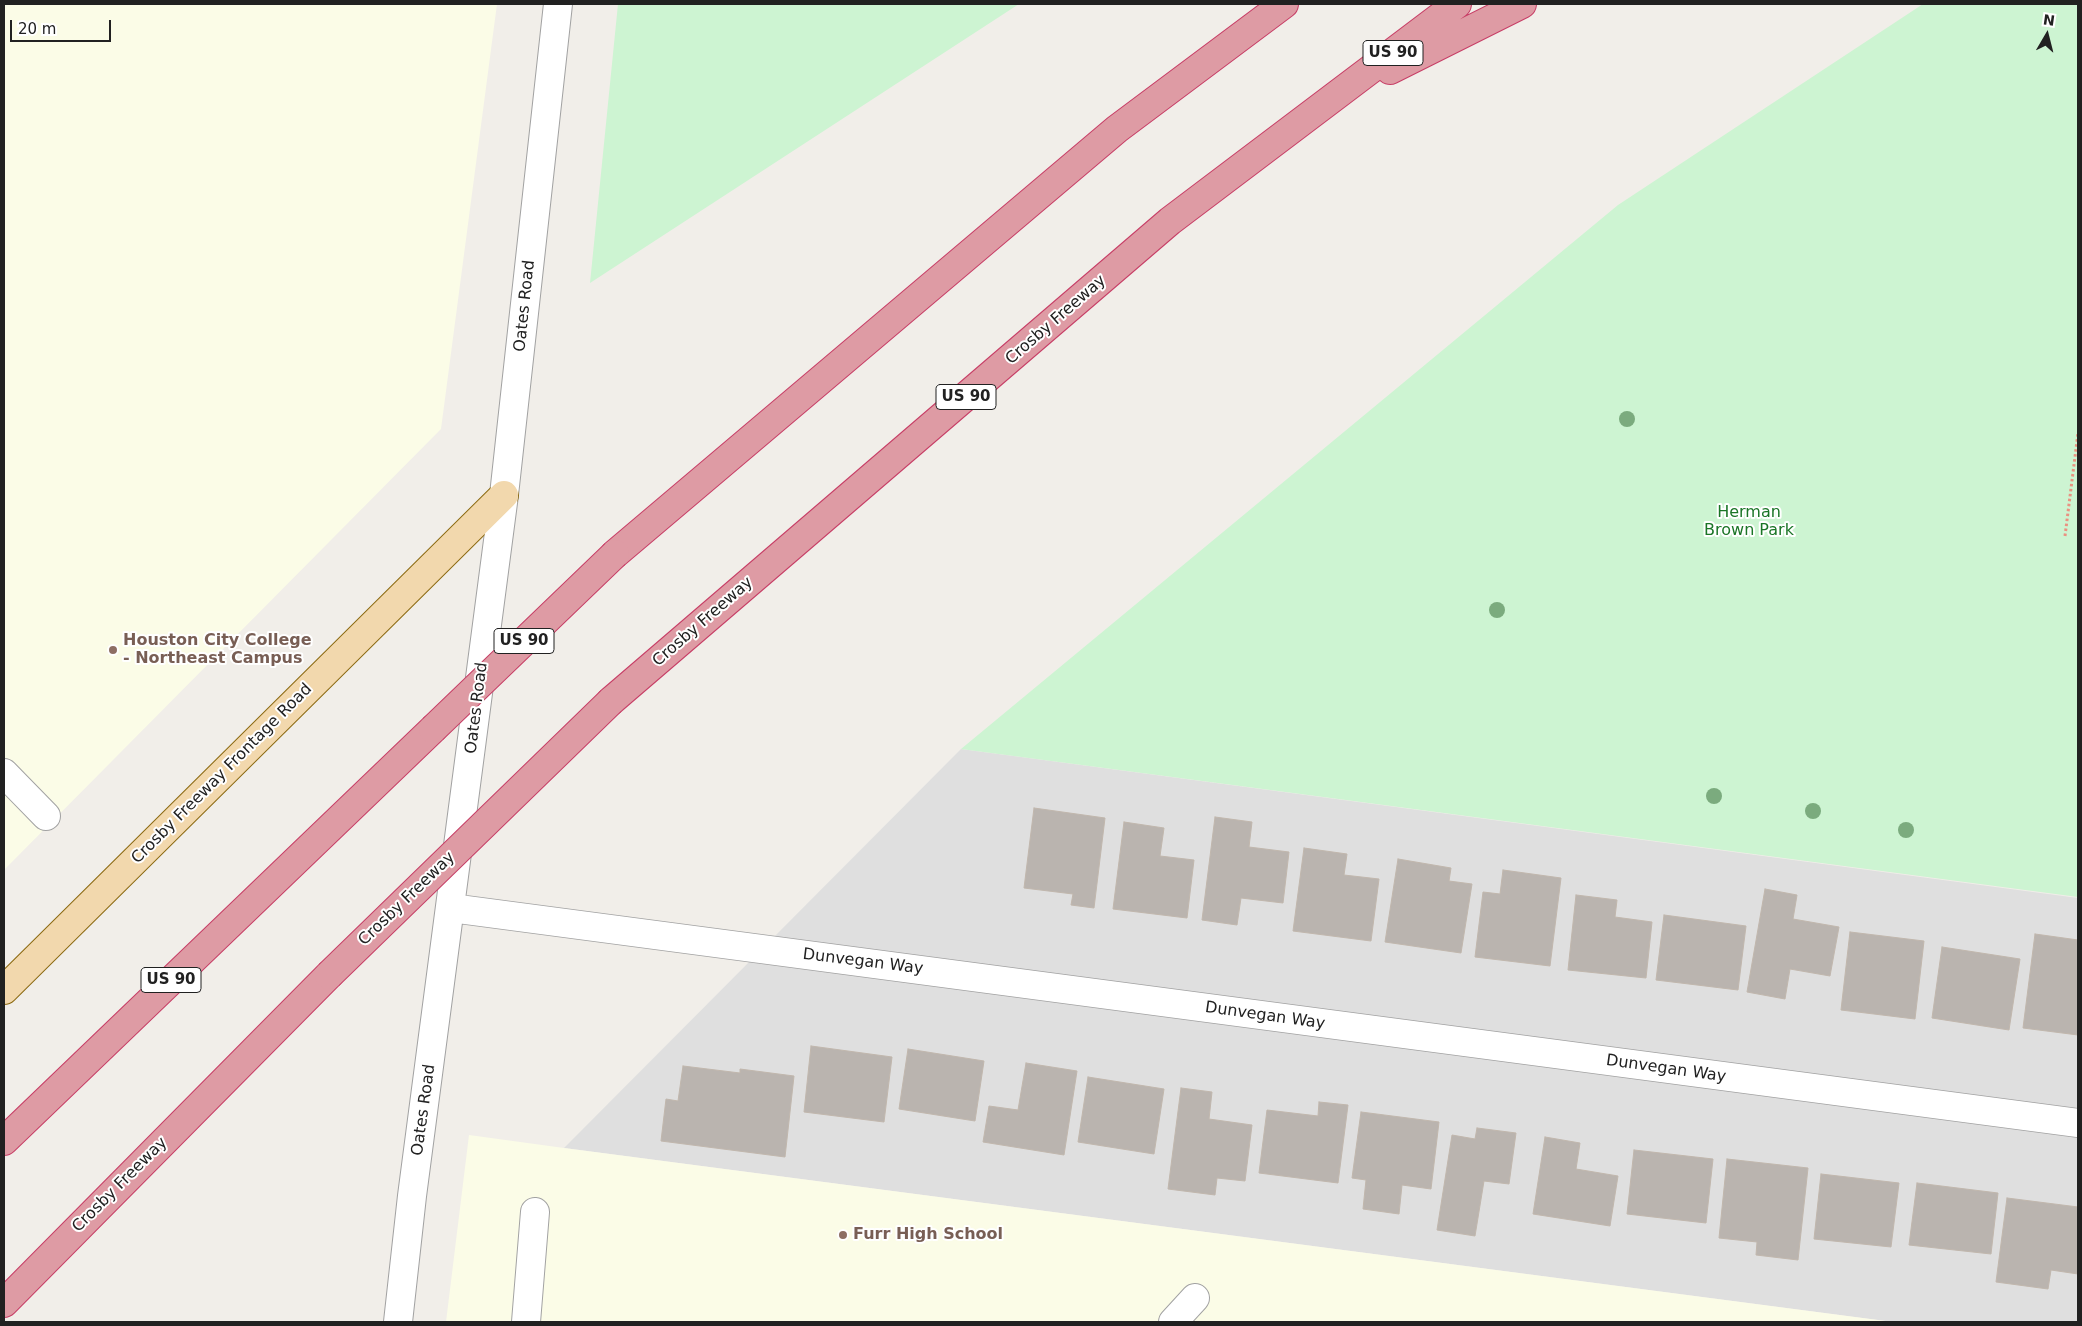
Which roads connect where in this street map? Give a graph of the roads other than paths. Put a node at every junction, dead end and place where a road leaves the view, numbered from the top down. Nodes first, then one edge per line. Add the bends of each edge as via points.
1 (558, 4) edge
2 (1284, 4) edge
3 (1457, 4) edge
4 (1522, 4) edge
5 (1328, 101) junction
6 (504, 495) junction
7 (4, 773) edge
8 (46, 816) dead end
9 (451, 908) junction
10 (4, 990) edge
11 (2078, 1124) edge
12 (4, 1141) edge
13 (535, 1212) dead end
14 (1195, 1298) dead end
15 (4, 1303) edge
16 (398, 1322) edge
17 (526, 1322) edge
18 (1173, 1322) edge

1 - 6 street, Oates Road
2 - 12 highway, US 90, bridge via 1118,129 615,554
3 - 5 highway, Crosby Freeway / US 90
4 - 5 highway
5 - 15 highway, Crosby Freeway / US 90, bridge via 1170,221 611,701 329,975
6 - 9 street, Oates Road
6 - 10 main road, Crosby Freeway Frontage Road
7 - 8 street
9 - 11 street, Dunvegan Way
9 - 16 street, Oates Road
13 - 17 street
14 - 18 street

